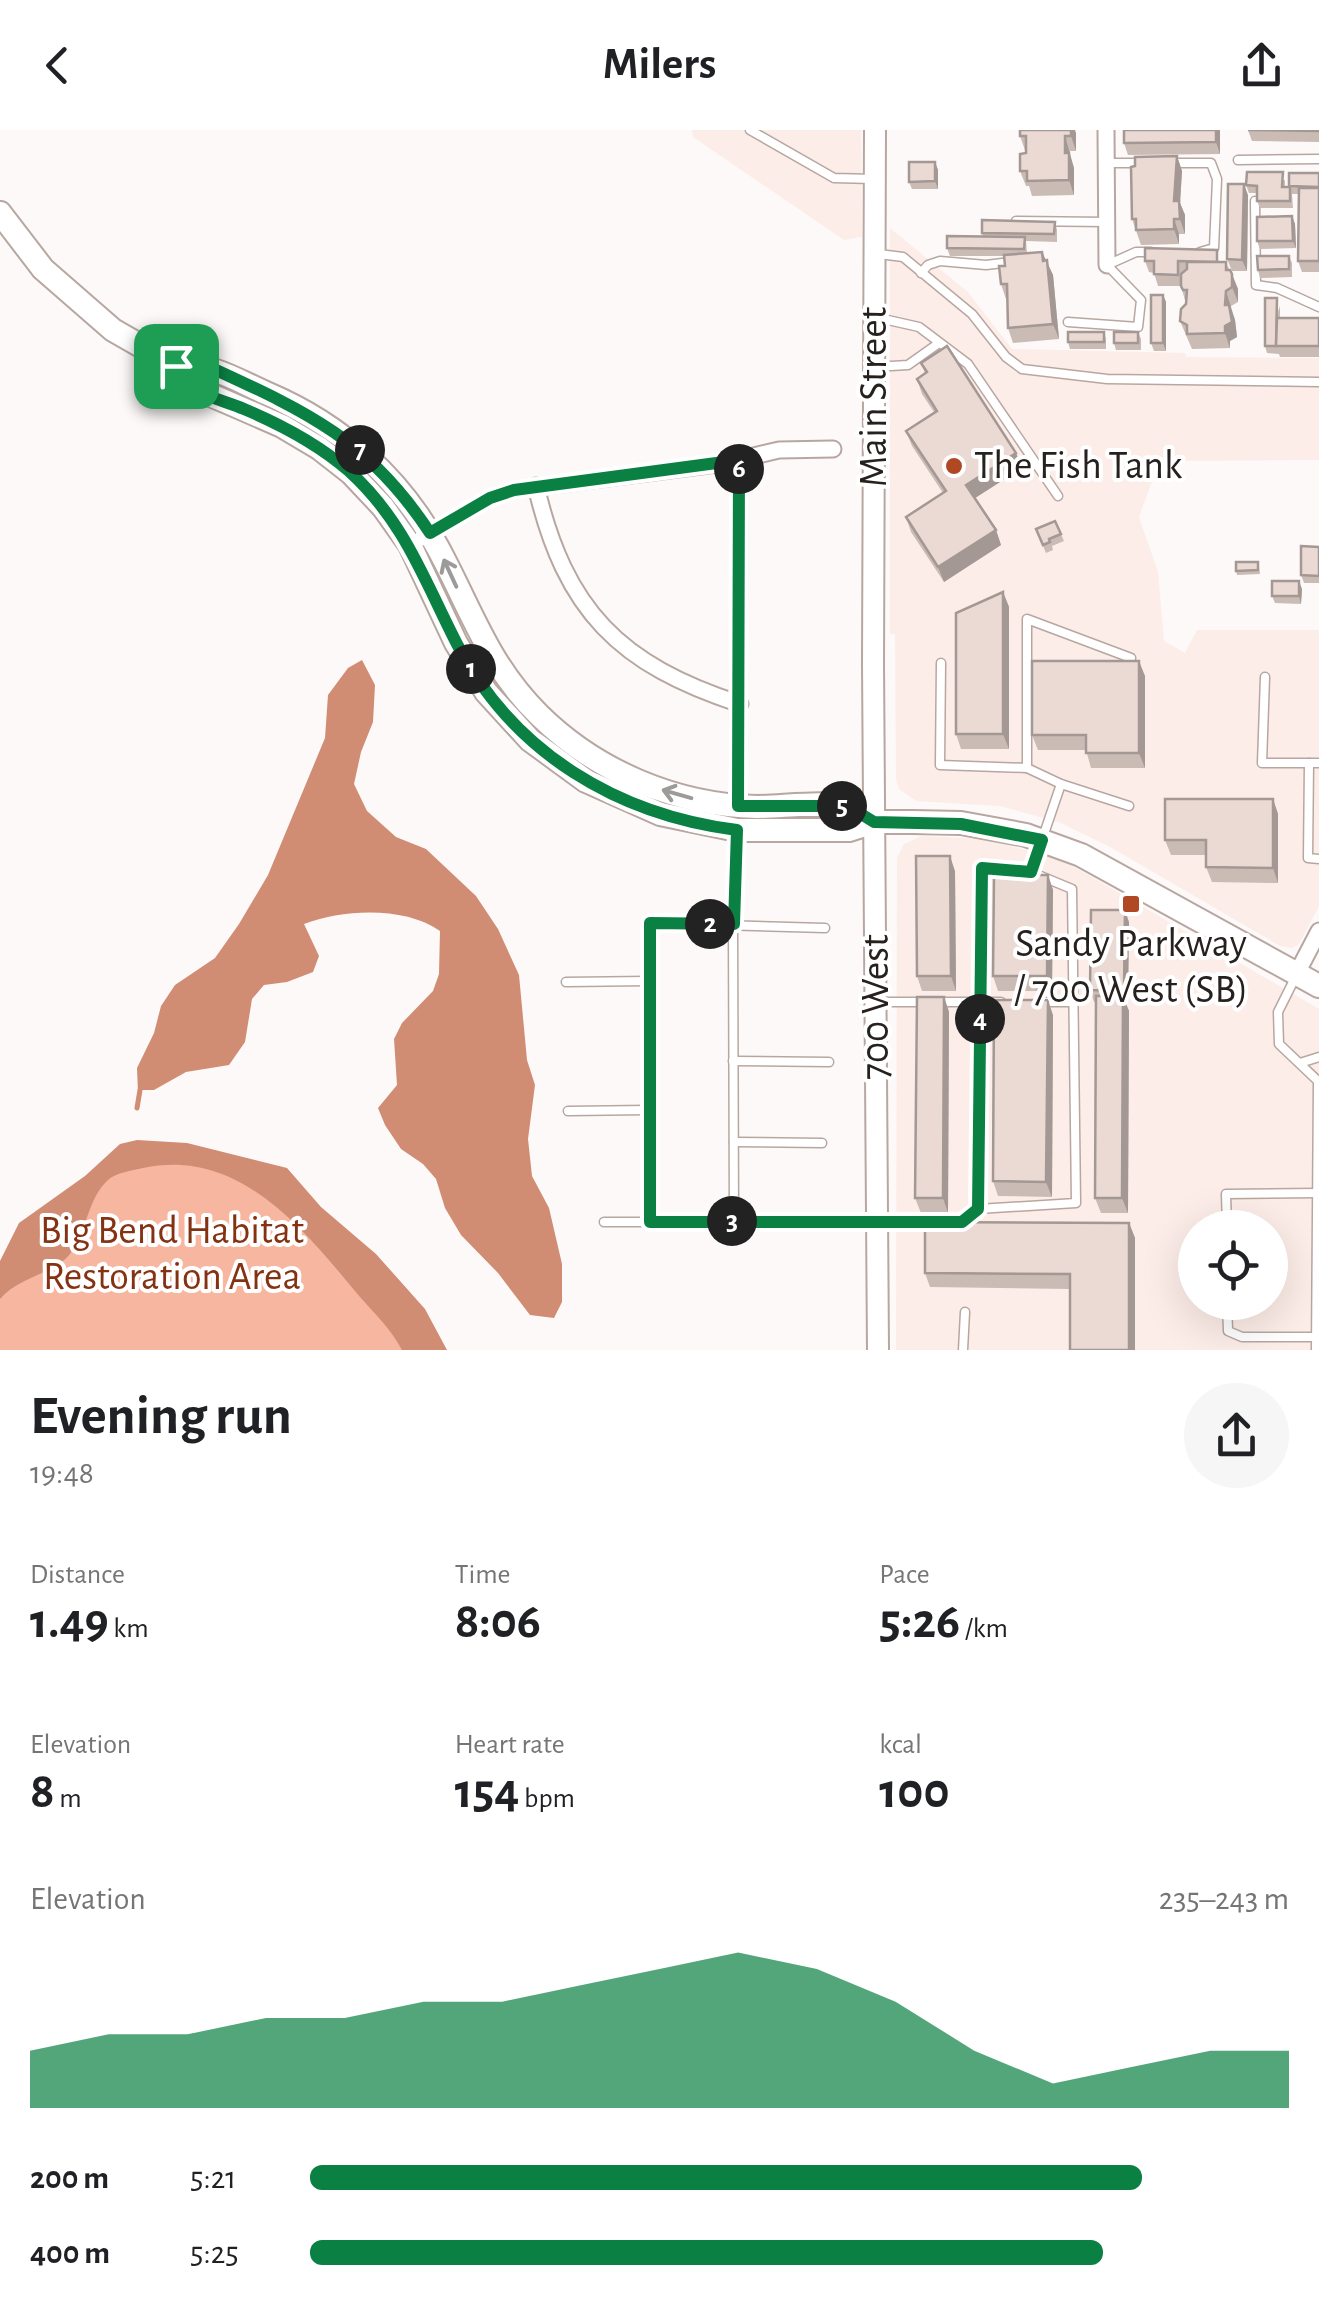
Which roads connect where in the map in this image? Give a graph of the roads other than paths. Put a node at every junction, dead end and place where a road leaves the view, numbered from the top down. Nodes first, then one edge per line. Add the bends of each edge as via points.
1 (750, 130) edge
2 (875, 130) edge
3 (1106, 130) edge
4 (1319, 159) edge
5 (1238, 160) dead end
6 (1106, 163) junction
7 (874, 179) junction
8 (1255, 201) edge
9 (0, 213) edge
10 (1011, 221) edge
11 (1107, 222) junction
12 (1168, 252) edge
13 (1185, 252) edge
14 (874, 254) junction
15 (1028, 260) edge
16 (1107, 265) junction
17 (921, 273) junction
18 (1319, 308) edge
19 (874, 317) junction
20 (1068, 322) dead end
21 (939, 343) junction
22 (874, 367) junction
23 (1319, 382) edge
24 (833, 450) dead end
25 (739, 460) junction
26 (536, 486) junction
27 (1058, 496) dead end
28 (420, 539) junction
29 (1131, 658) edge
30 (940, 663) dead end
31 (873, 664) joint
32 (1265, 676) dead end
33 (740, 704) junction
34 (1314, 763) edge
35 (1027, 768) junction
36 (1061, 784) junction
37 (738, 806) junction
38 (1130, 806) dead end
39 (874, 822) junction
40 (737, 830) junction
41 (1042, 840) junction
42 (1319, 859) edge
43 (1031, 872) junction
44 (734, 924) junction
45 (825, 928) dead end
46 (1319, 932) edge
47 (1297, 973) junction
48 (648, 981) junction
49 (566, 982) dead end
50 (1319, 986) edge
51 (876, 1002) junction
52 (980, 1002) junction
53 (1018, 1002) edge
54 (1036, 1002) edge
55 (1074, 1002) junction
56 (1319, 1057) edge
57 (734, 1061) junction
58 (829, 1062) dead end
59 (1300, 1062) junction
60 (648, 1110) junction
61 (568, 1111) dead end
62 (734, 1142) junction
63 (822, 1143) dead end
64 (1318, 1193) edge
65 (978, 1209) junction
66 (1226, 1210) edge
67 (734, 1221) junction
68 (878, 1221) junction
69 (604, 1222) dead end
70 (650, 1222) junction
71 (965, 1312) dead end
72 (1228, 1320) edge
73 (1317, 1337) edge
74 (878, 1350) edge
75 (963, 1350) edge
76 (1316, 1350) edge

1 - 7 lane via 834,178
2 - 7 street, Main Street
3 - 6 street
4 - 5 lane
6 - 11 street
6 - 13 lane via 1211,163 1217,178 1214,248
7 - 14 street, Main Street
8 - 18 lane via 1256,285
9 - 28 main road via 66,292 113,330 176,366 188,385 282,426 335,460
10 - 11 lane
11 - 16 street
12 - 16 lane via 1136,252
14 - 17 lane via 898,255
14 - 19 street, Main Street
15 - 17 lane via 940,261
16 - 20 lane via 1141,300 1138,327
17 - 23 lane via 972,314 1006,357 1029,371 1107,379
19 - 21 lane via 919,328
19 - 22 street, Main Street
21 - 22 lane via 908,365
21 - 27 lane via 968,364
22 - 31 street, Main Street
24 - 25 street via 779,450
25 - 26 street
25 - 33 street
26 - 28 street via 490,498
26 - 33 street via 576,593 602,628 656,671
37 -> 28 main road via 636,780 552,728 491,656
28 - 40 main road via 465,660 530,740 586,782 633,804
29 - 35 lane via 1027,619
30 - 35 lane via 940,764
31 - 39 street, 700 West
32 - 34 lane via 1262,762
33 - 37 street
34 - 42 lane via 1308,858
35 - 36 lane
36 - 38 lane
36 - 41 lane
37 - 39 main road via 848,806
39 - 40 main road via 848,830
39 - 41 main road via 961,824
39 - 51 street, 700 West
40 - 44 lane
41 - 43 lane
41 - 47 main road
43 - 52 lane via 982,868
43 - 55 lane via 1072,889
44 - 45 lane
44 - 48 lane via 650,923
44 - 57 lane
46 - 47 street
47 - 50 main road
47 - 59 lane via 1278,1012 1278,1028 1279,1044
48 - 49 lane
48 - 60 lane
51 - 52 lane
51 - 68 street, 700 West
52 - 53 lane
52 - 65 lane
54 - 55 lane
55 - 65 lane via 1076,1204
56 - 59 lane
57 - 58 lane
57 - 62 lane
59 - 64 lane via 1318,1081
60 - 61 lane
60 - 70 lane
62 - 63 lane
62 - 67 lane
64 - 66 lane via 1226,1194
64 - 73 lane
65 - 68 lane via 962,1222
67 - 68 lane
67 - 70 lane
68 - 74 street, 700 West
69 - 70 lane
71 - 75 lane
72 - 73 lane via 1228,1330 1242,1337
73 - 76 lane

